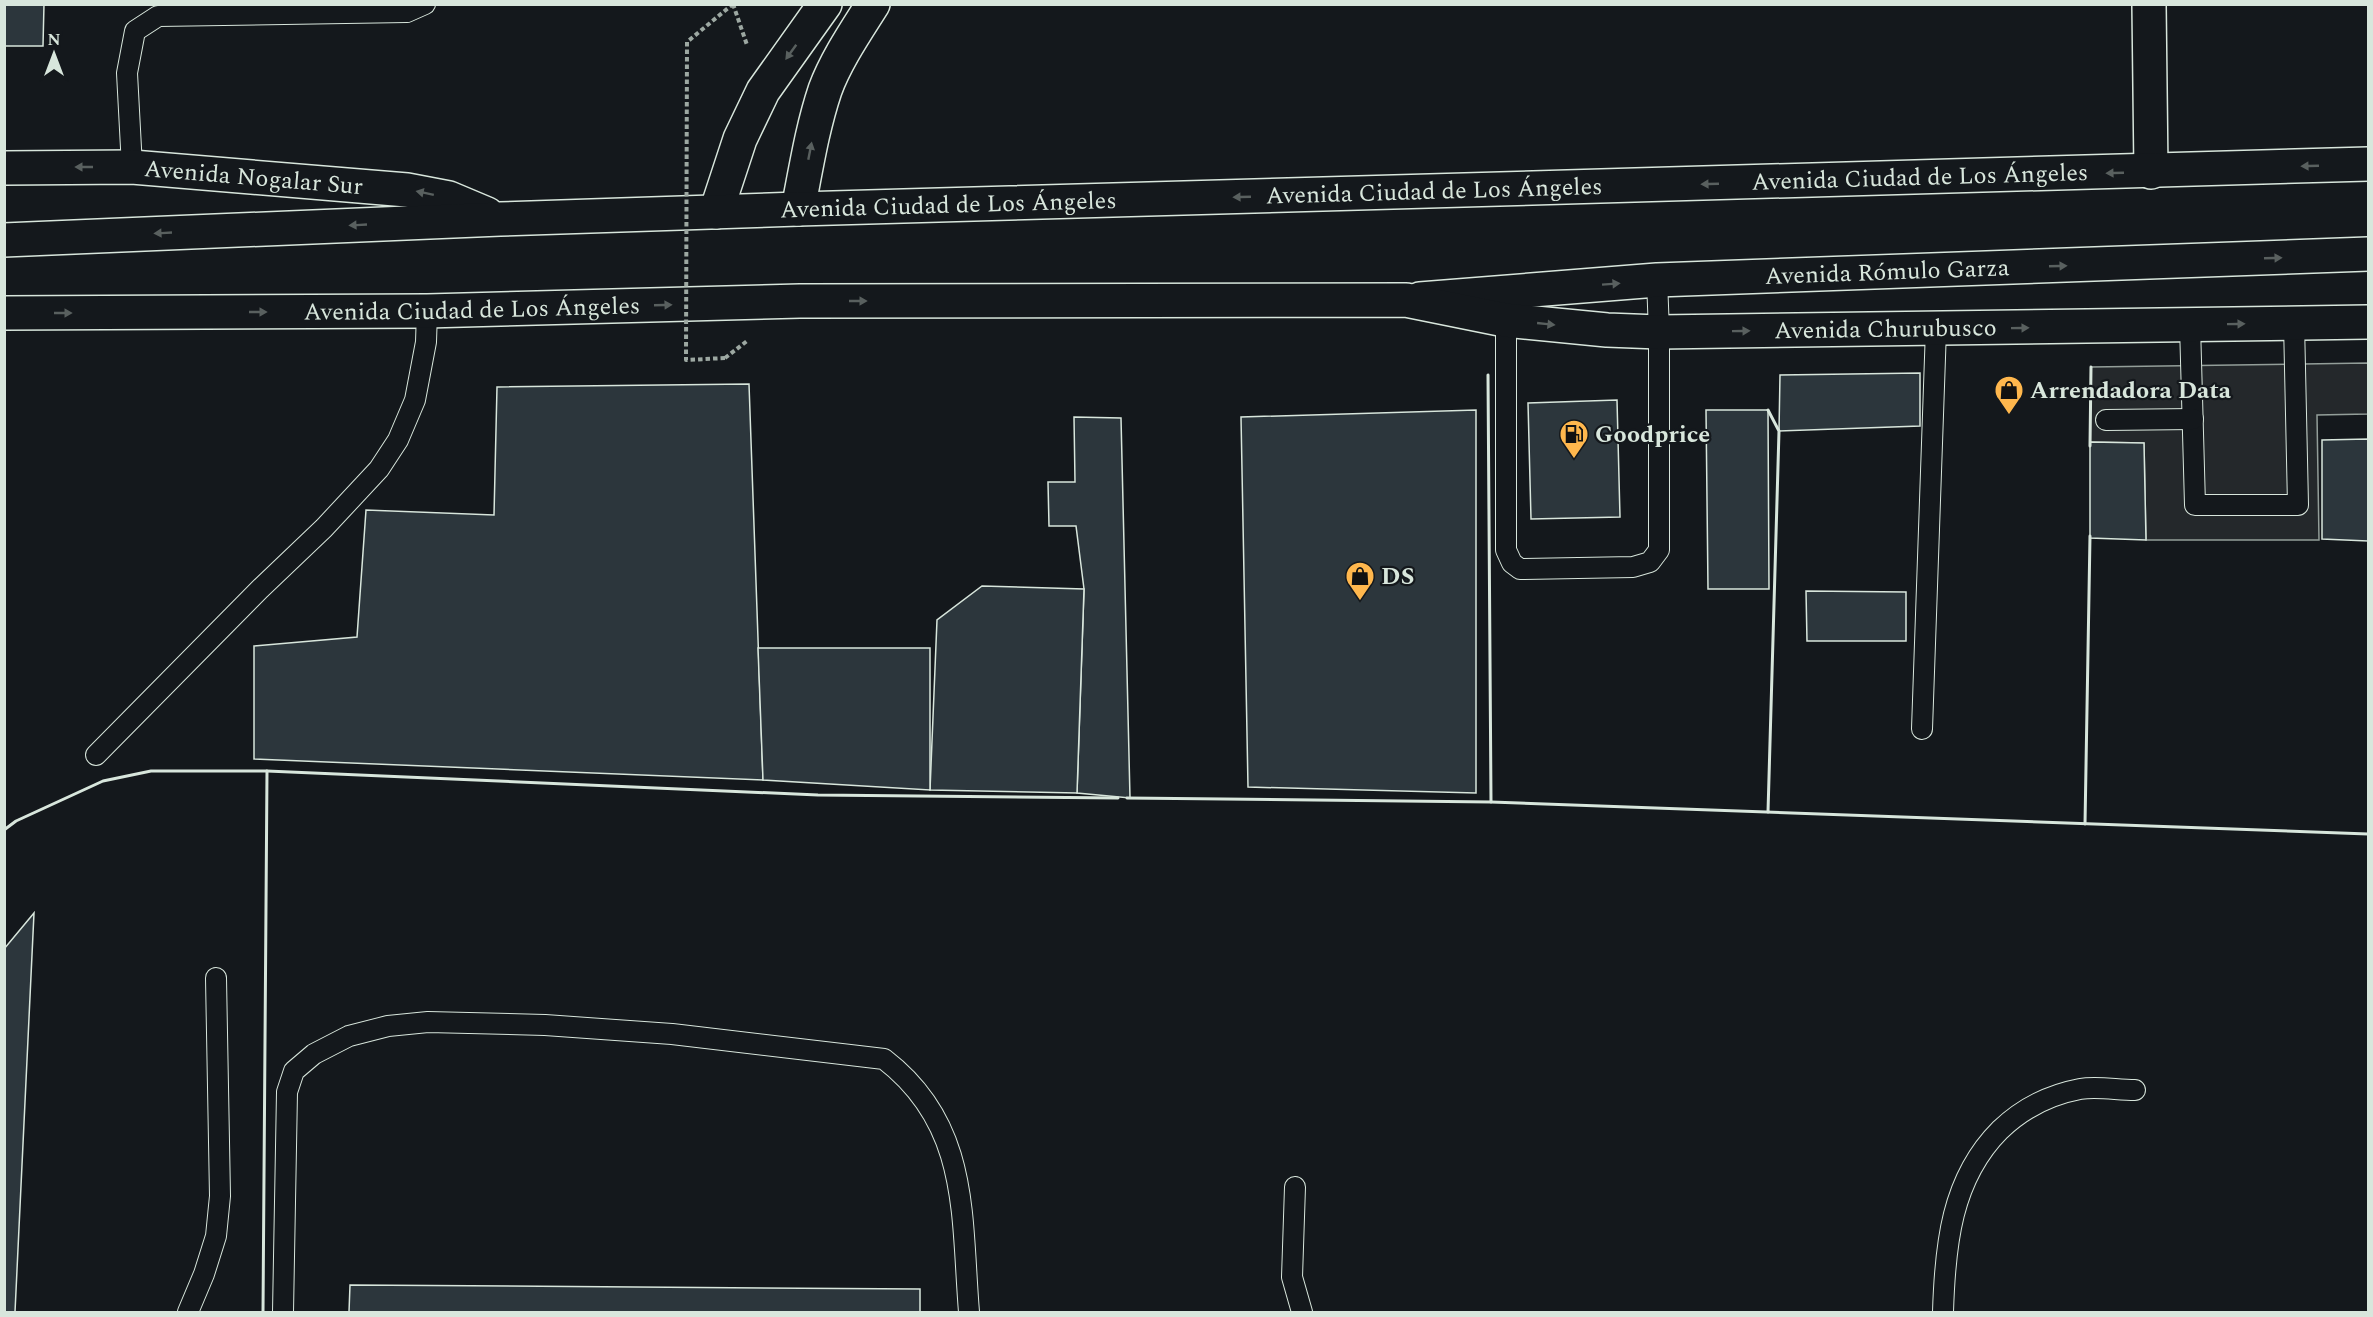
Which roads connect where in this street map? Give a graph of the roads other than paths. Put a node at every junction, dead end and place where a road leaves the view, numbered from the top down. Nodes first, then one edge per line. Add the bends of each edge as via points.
1 (425, 4) edge
2 (825, 4) edge
3 (873, 4) edge
4 (2150, 4) edge
5 (2368, 164) edge
6 (132, 167) junction
7 (4, 168) edge
8 (2151, 172) junction
9 (798, 209) junction
10 (716, 212) junction
11 (500, 219) junction
12 (4, 240) edge
13 (2368, 254) edge
14 (1657, 280) junction
15 (1406, 300) joint
16 (1506, 306) junction
17 (427, 311) junction
18 (4, 313) edge
19 (2368, 322) edge
20 (2294, 323) junction
21 (2190, 325) junction
22 (1936, 329) junction
23 (1659, 332) junction
24 (2193, 419) junction
25 (2106, 420) dead end
26 (1922, 729) dead end
27 (96, 755) dead end
28 (216, 978) dead end
29 (2135, 1090) dead end
30 (1295, 1187) dead end
31 (188, 1312) edge
32 (283, 1312) edge
33 (969, 1312) edge
34 (1302, 1312) edge
35 (1943, 1312) edge

1 - 6 lane via 406,12 158,16 135,31 127,73
2 -> 10 main road via 763,91 740,139
9 -> 3 main road via 826,88
4 - 8 main road
5 -> 8 main road, Avenida Ciudad de Los Ángeles
6 -> 7 main road, Avenida Nogalar Sur
11 -> 6 main road, Avenida Nogalar Sur via 448,198 407,190
8 -> 9 main road, Avenida Ciudad de Los Ángeles
9 - 10 main road, Avenida Ciudad de Los Ángeles
10 - 11 main road, Avenida Ciudad de Los Ángeles
11 -> 12 main road, Avenida Ciudad de Los Ángeles
14 -> 13 main road, Avenida Rómulo Garza
16 -> 14 main road, Avenida Rómulo Garza
14 - 23 lane
15 - 16 main road, Avenida Churubusco
17 -> 15 main road, Avenida Ciudad de Los Ángeles via 800,301
16 -> 23 main road, Avenida Churubusco via 1607,330
16 - 23 lane via 1506,550 1520,569 1633,567 1650,562 1659,550
18 -> 17 main road, Avenida Ciudad de Los Ángeles
17 - 27 lane via 415,400 398,440 378,469
19 - 20 main road, Avenida Churubusco
21 -> 20 main road, Avenida Churubusco
20 - 24 lane via 2298,505 2194,505
22 -> 21 main road, Avenida Churubusco
21 - 24 lane
23 -> 22 main road, Avenida Churubusco
22 - 26 lane
24 - 25 lane
28 - 31 lane via 220,1196 216,1236
29 - 35 lane via 2082,1089 2046,1097 2018,1113 1976,1157 1953,1218
30 - 34 lane via 1292,1277
32 - 33 lane via 287,1092 294,1071 314,1054 349,1036 388,1026 454,1021 672,1034 884,1059 922,1096 952,1153 958,1177

